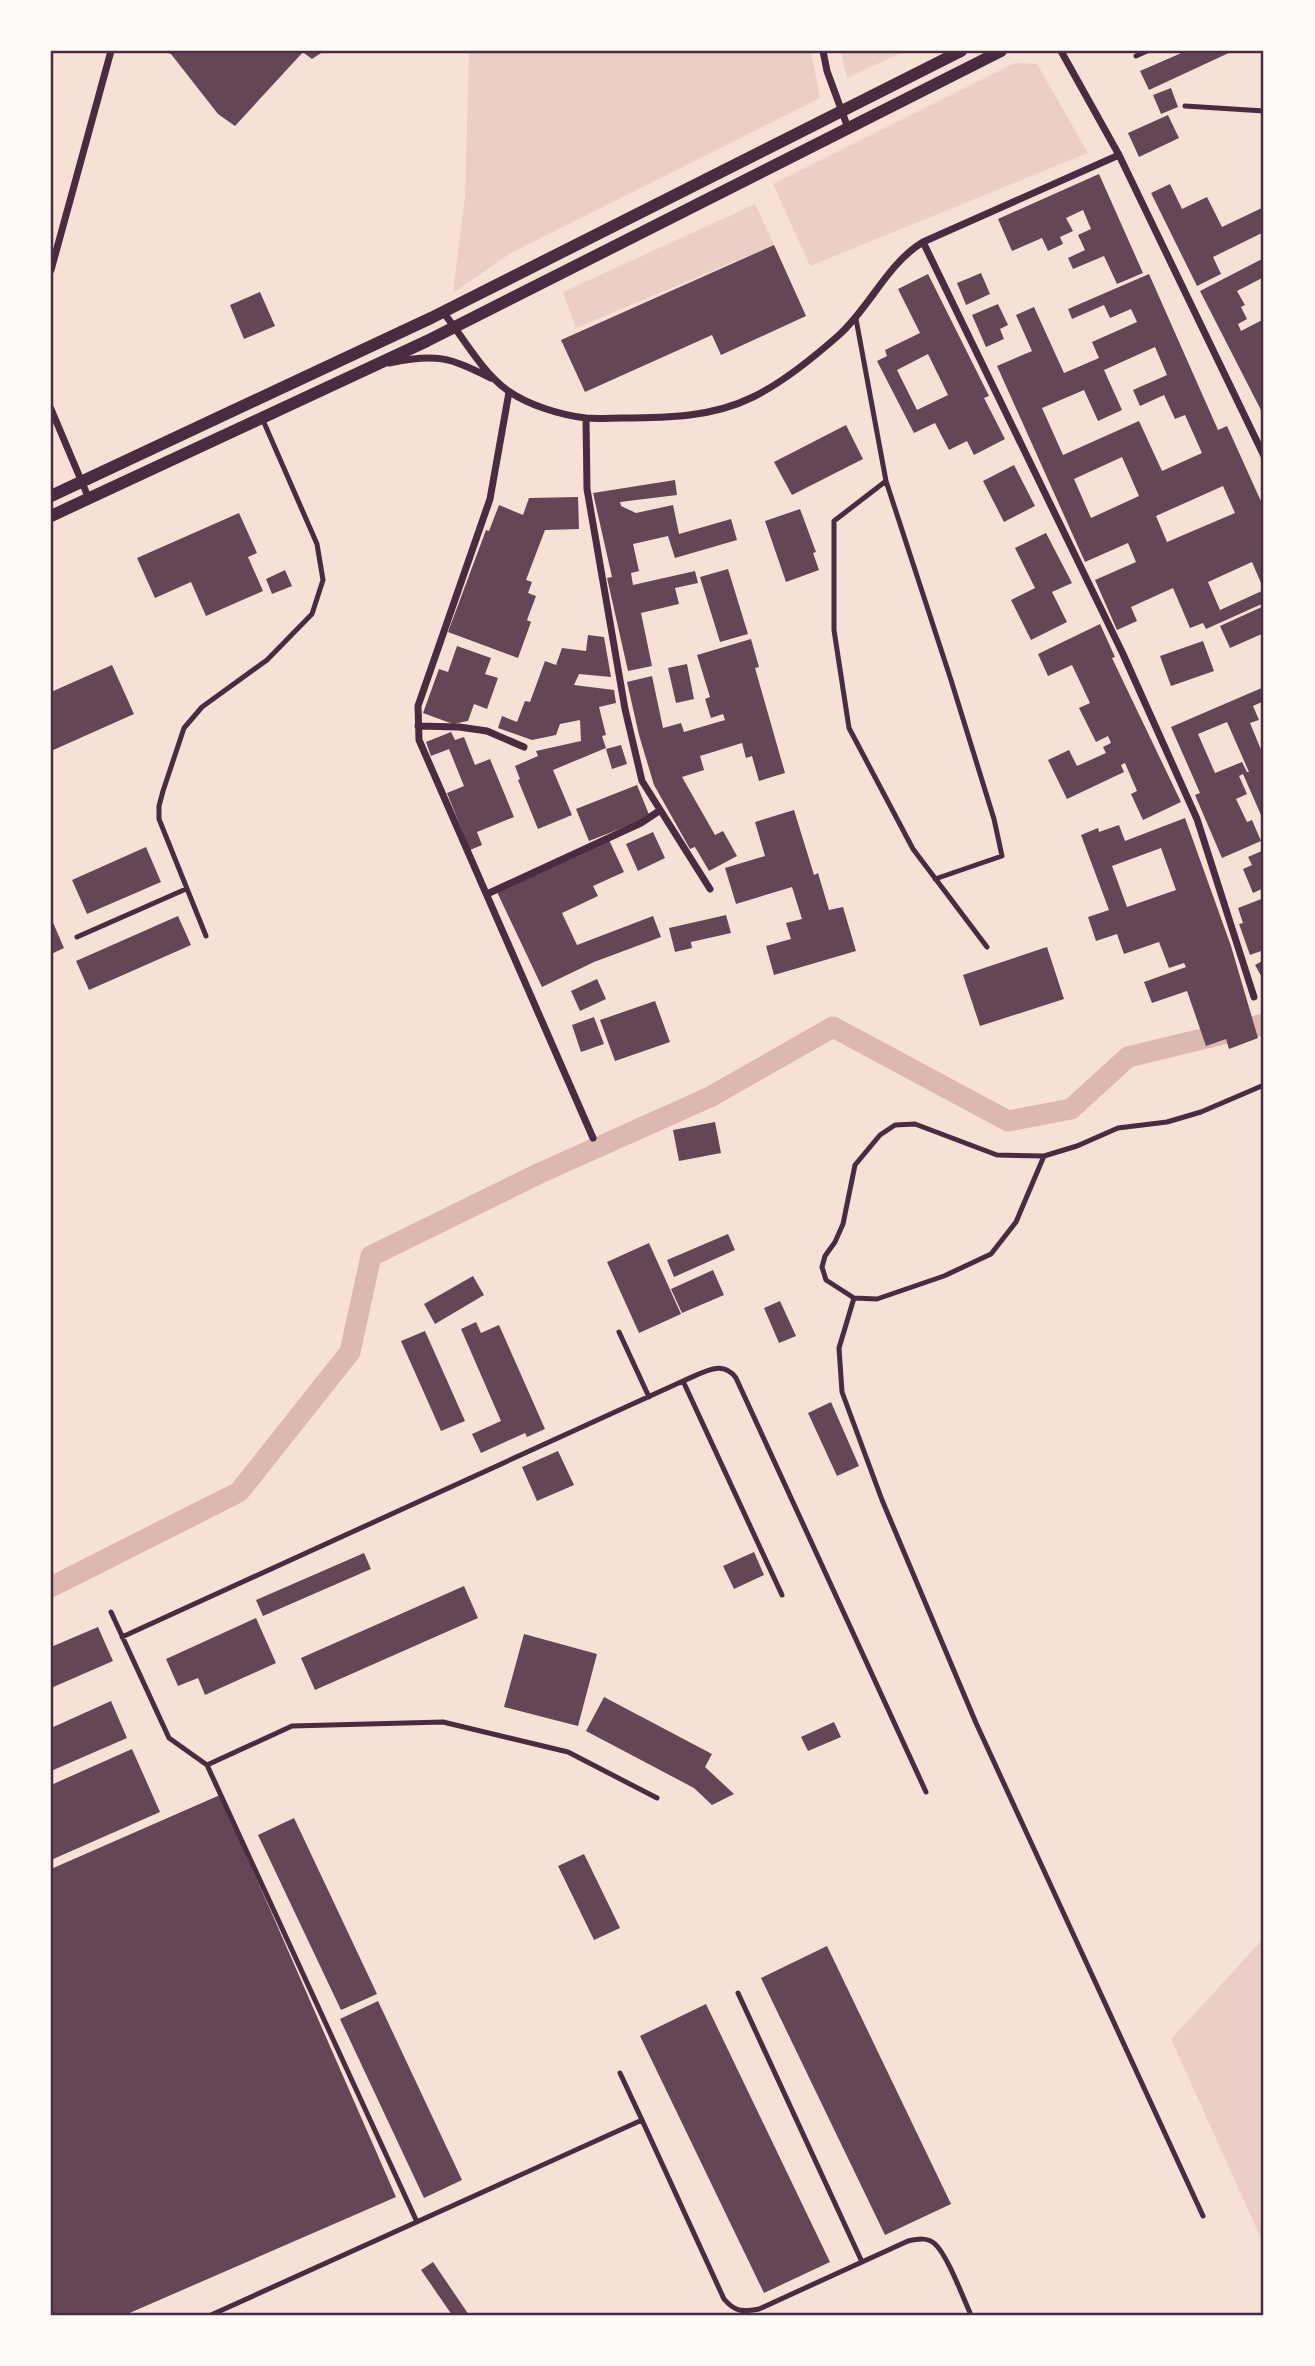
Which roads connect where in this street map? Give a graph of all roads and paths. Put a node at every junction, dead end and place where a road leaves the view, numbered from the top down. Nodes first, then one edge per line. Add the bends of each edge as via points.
1 (111, 51) edge
2 (823, 51) edge
3 (961, 51) edge
4 (1001, 51) edge
5 (1061, 51) edge
6 (1147, 51) edge
7 (1136, 56) dead end
8 (1185, 106) dead end
9 (842, 111) junction
10 (1264, 111) edge
11 (848, 128) junction
12 (1119, 155) junction
13 (923, 242) junction
14 (51, 270) edge
15 (443, 312) junction
16 (856, 319) junction
17 (455, 327) junction
18 (371, 367) junction
19 (494, 379) junction
20 (509, 392) junction
21 (51, 409) edge
22 (262, 418) junction
23 (586, 418) junction
24 (1264, 456) edge
25 (886, 481) junction
26 (83, 482) junction
27 (51, 496) edge
28 (89, 499) junction
29 (51, 516) edge
30 (418, 726) junction
31 (524, 747) dead end
32 (659, 811) junction
33 (935, 879) junction
34 (186, 889) junction
35 (710, 889) dead end
36 (487, 894) junction
37 (205, 936) dead end
38 (77, 937) dead end
39 (987, 947) dead end
40 (1254, 997) dead end
41 (1264, 1085) edge
42 (593, 1138) dead end
43 (1044, 1156) junction
44 (854, 1298) junction
45 (619, 1332) dead end
46 (683, 1381) junction
47 (649, 1397) junction
48 (782, 1595) dead end
49 (111, 1612) dead end
50 (122, 1637) junction
51 (207, 1765) junction
52 (926, 1792) dead end
53 (657, 1798) dead end
54 (738, 1993) dead end
55 (620, 2073) dead end
56 (642, 2120) junction
57 (1203, 2216) dead end
58 (416, 2222) junction
59 (862, 2262) junction
60 (211, 2315) edge
61 (971, 2315) edge

1 - 14 street
2 - 9 street
3 - 9 street
4 - 11 street
5 - 12 street
6 - 7 lane
8 - 10 lane
9 - 11 street
9 - 15 street
11 - 17 street
12 - 13 street
12 - 24 street
13 - 16 street via 899,261
13 - 40 street via 1117,642 1197,819
15 - 17 street
15 - 26 street
16 - 23 street via 779,383 733,405 695,414
16 - 25 lane
17 - 18 street
17 - 19 street
18 - 19 street via 442,357
18 - 22 street
19 - 20 street
20 - 23 street via 549,410
20 - 30 street via 490,499 418,706
21 - 26 street
22 - 28 street
22 - 34 lane via 317,544 323,580 312,614 267,660 202,707 184,728 159,819
23 - 32 street via 587,488 625,709 642,781
25 - 33 lane via 834,521 834,630 849,728 913,849
25 - 33 lane via 959,705 1002,856
26 - 27 street
26 - 28 street
28 - 29 street
30 - 31 street via 487,731
30 - 36 street via 419,740
32 - 35 street
32 - 36 street
33 - 39 lane
34 - 37 lane
34 - 38 lane
36 - 42 street
41 - 43 lane via 1201,1112 1118,1128
43 - 44 lane via 1016,1222 991,1254 877,1299
43 - 44 lane via 997,1155 915,1124 895,1125 880,1135 855,1165 844,1224 822,1267 826,1280
44 - 57 lane via 839,1348 842,1392 881,1500 976,1723
45 - 47 lane
46 - 47 lane
46 - 48 lane
46 - 52 lane via 721,1367 736,1378
47 - 50 lane
49 - 50 lane
50 - 51 lane via 169,1738
51 - 53 lane via 292,1726 443,1721 568,1752
51 - 58 lane
54 - 59 lane
55 - 56 lane
56 - 58 lane
56 - 59 lane via 732,2309 759,2309
58 - 60 lane
59 - 61 lane via 908,2241 922,2238 934,2242

